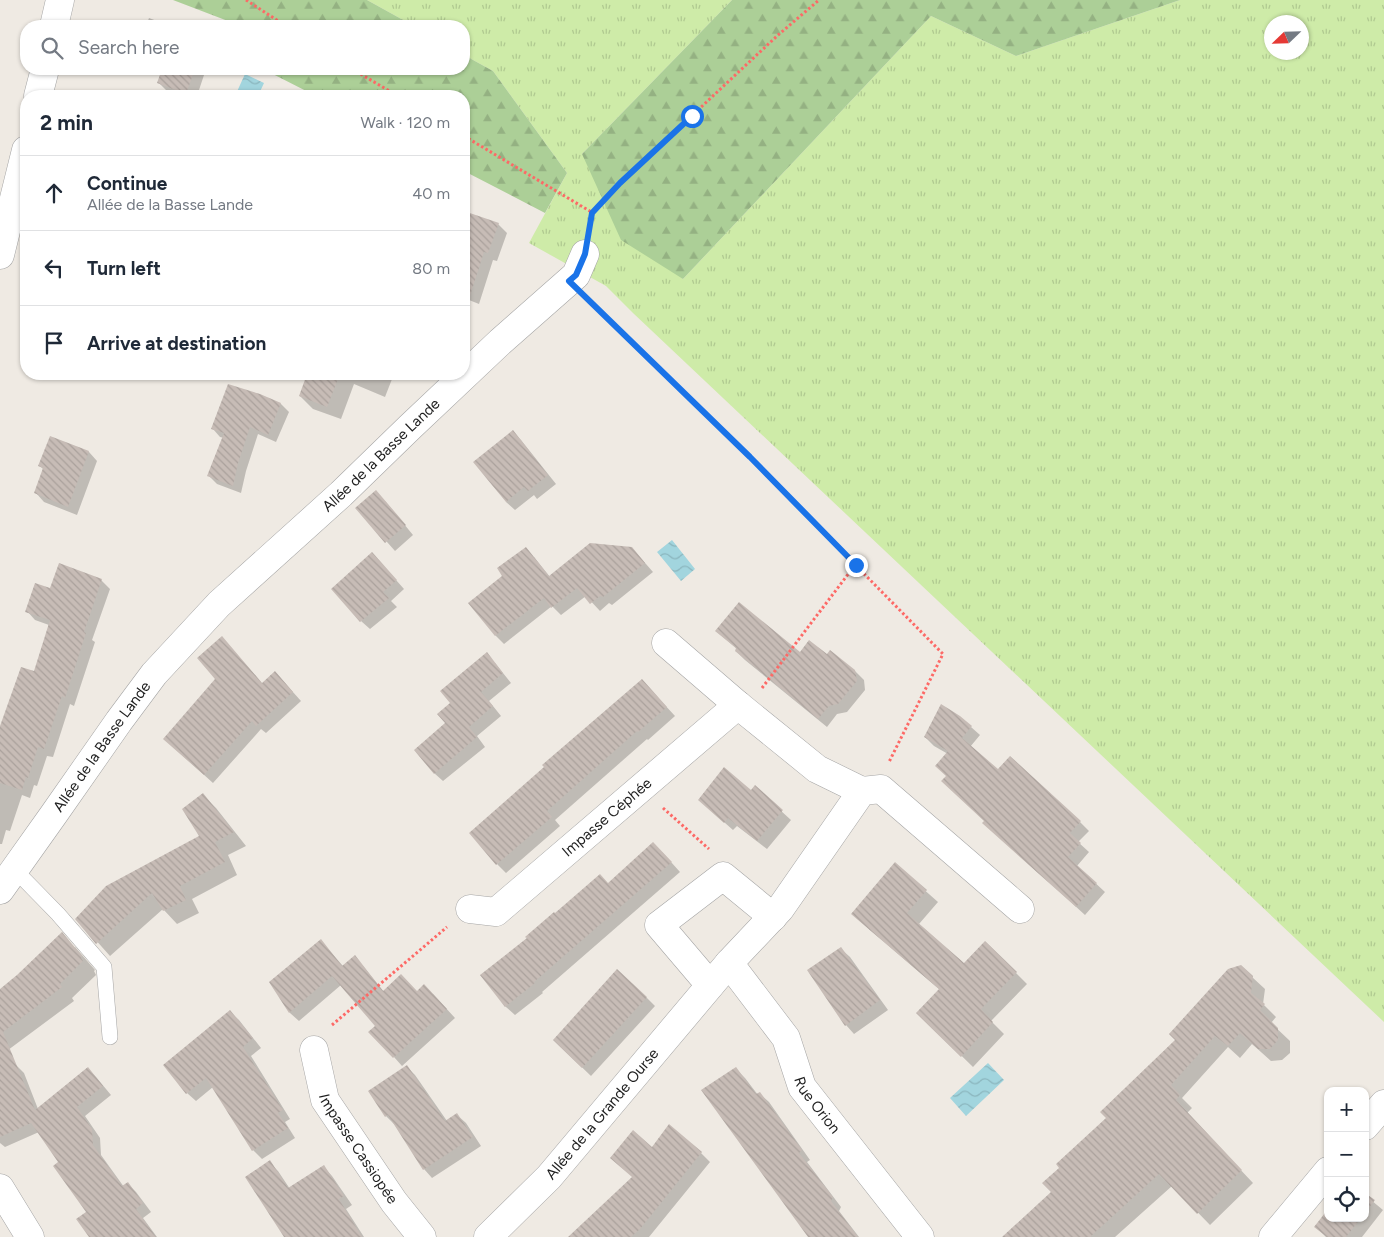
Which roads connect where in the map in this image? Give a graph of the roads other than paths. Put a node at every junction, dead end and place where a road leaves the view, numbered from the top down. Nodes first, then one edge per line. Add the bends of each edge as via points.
1 (60, 0) edge
2 (55, 20) edge
3 (43, 75) edge
4 (40, 90) edge
5 (20, 174) edge
6 (585, 254) road end
7 (0, 255) edge
8 (470, 371) edge
9 (460, 380) edge
10 (666, 643) dead end
11 (738, 705) junction
12 (871, 790) junction
13 (7, 880) edge
14 (470, 909) road end
15 (1020, 909) dead end
16 (773, 917) junction
17 (729, 963) junction
18 (710, 985) junction
19 (110, 1038) dead end
20 (314, 1050) road end
21 (1384, 1104) edge
22 (1369, 1121) edge
23 (1324, 1176) edge
24 (0, 1188) edge
25 (30, 1237) edge
26 (422, 1237) edge
27 (488, 1237) edge
28 (920, 1237) edge
29 (1273, 1237) edge

1 - 2 street
3 - 4 street
5 - 7 street
6 - 8 street, Allée de la Basse Lande via 576,275
9 - 13 street, Allée de la Basse Lande via 219,604 154,674
10 - 11 street
11 - 12 street via 817,769
11 - 14 street, Impasse Céphée via 496,912
12 - 15 street
12 - 16 street, Allée de la Grande Ourse
13 - 19 lane via 58,914 104,966
16 - 17 street, Allée de la Grande Ourse
16 - 18 street via 723,876 659,926
17 - 18 street, Allée de la Grande Ourse
17 - 28 street, Rue Orion via 786,1038 802,1087
18 - 27 street, Allée de la Grande Ourse via 549,1176
20 - 26 street, Impasse Cassiopée via 326,1100 394,1202
21 - 22 street
23 - 29 street
24 - 25 street

